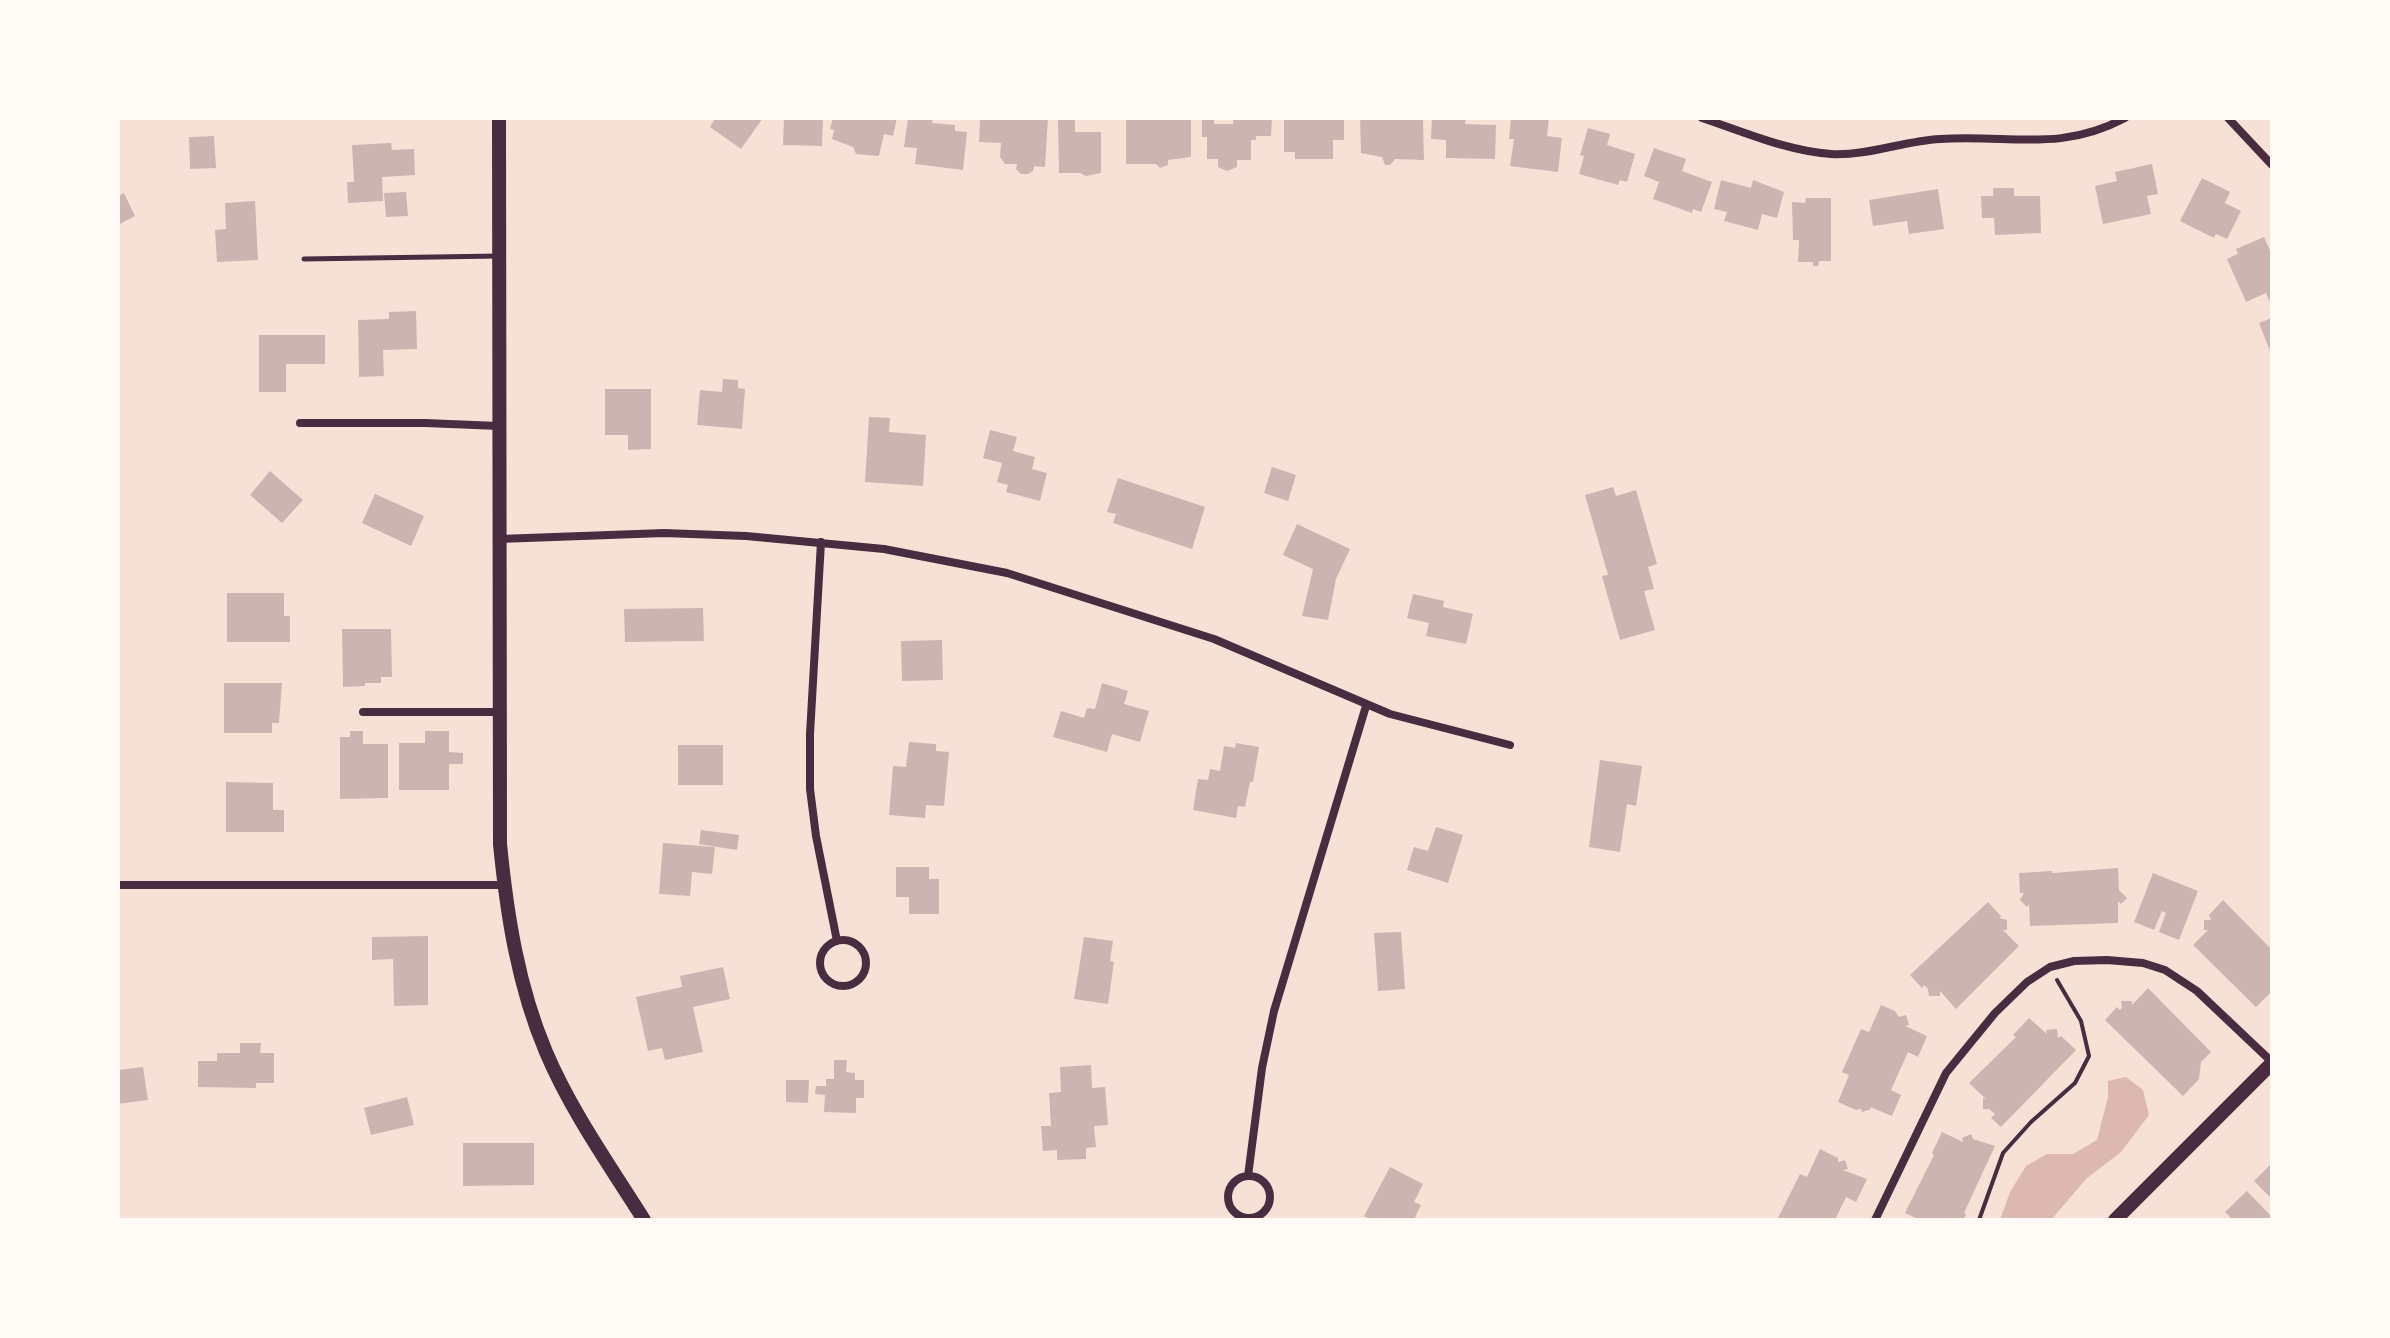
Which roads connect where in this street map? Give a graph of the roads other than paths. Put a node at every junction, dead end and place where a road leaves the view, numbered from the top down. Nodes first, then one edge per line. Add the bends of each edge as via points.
1 (499, 118) edge
2 (1702, 118) edge
3 (2125, 118) edge
4 (2228, 118) edge
5 (2272, 165) edge
6 (500, 256) junction
7 (304, 259) dead end
8 (300, 423) dead end
9 (499, 426) junction
10 (499, 539) junction
11 (821, 542) junction
12 (1366, 706) junction
13 (363, 712) dead end
14 (499, 712) junction
15 (1510, 745) dead end
16 (118, 885) edge
17 (504, 885) junction
18 (837, 941) junction
19 (2272, 1062) edge
20 (1248, 1176) junction
21 (644, 1220) edge
22 (1875, 1220) edge
23 (2115, 1220) edge

1 - 6 street
2 - 3 street via 1832,154 1939,139 2050,141
4 - 5 street
6 - 7 lane
6 - 9 street
8 - 9 street
9 - 10 street
10 - 11 street via 664,533
10 - 14 street
11 - 12 street via 1007,573 1214,639
11 - 18 street via 810,789
12 - 15 street
12 - 20 street via 1274,1011
13 - 14 street
14 - 17 street
16 - 17 street
17 - 21 street via 528,1003 546,1052
18 - 18 street via 824,950 823,973 834,984 850,985 862,976 864,953 852,942
19 - 22 street via 2197,991 2165,970 2107,960 2050,967 1995,1013 1946,1073
19 - 23 street
20 - 20 street via 1265,1183 1270,1194 1268,1207 1251,1218 1238,1215 1229,1198 1232,1185

